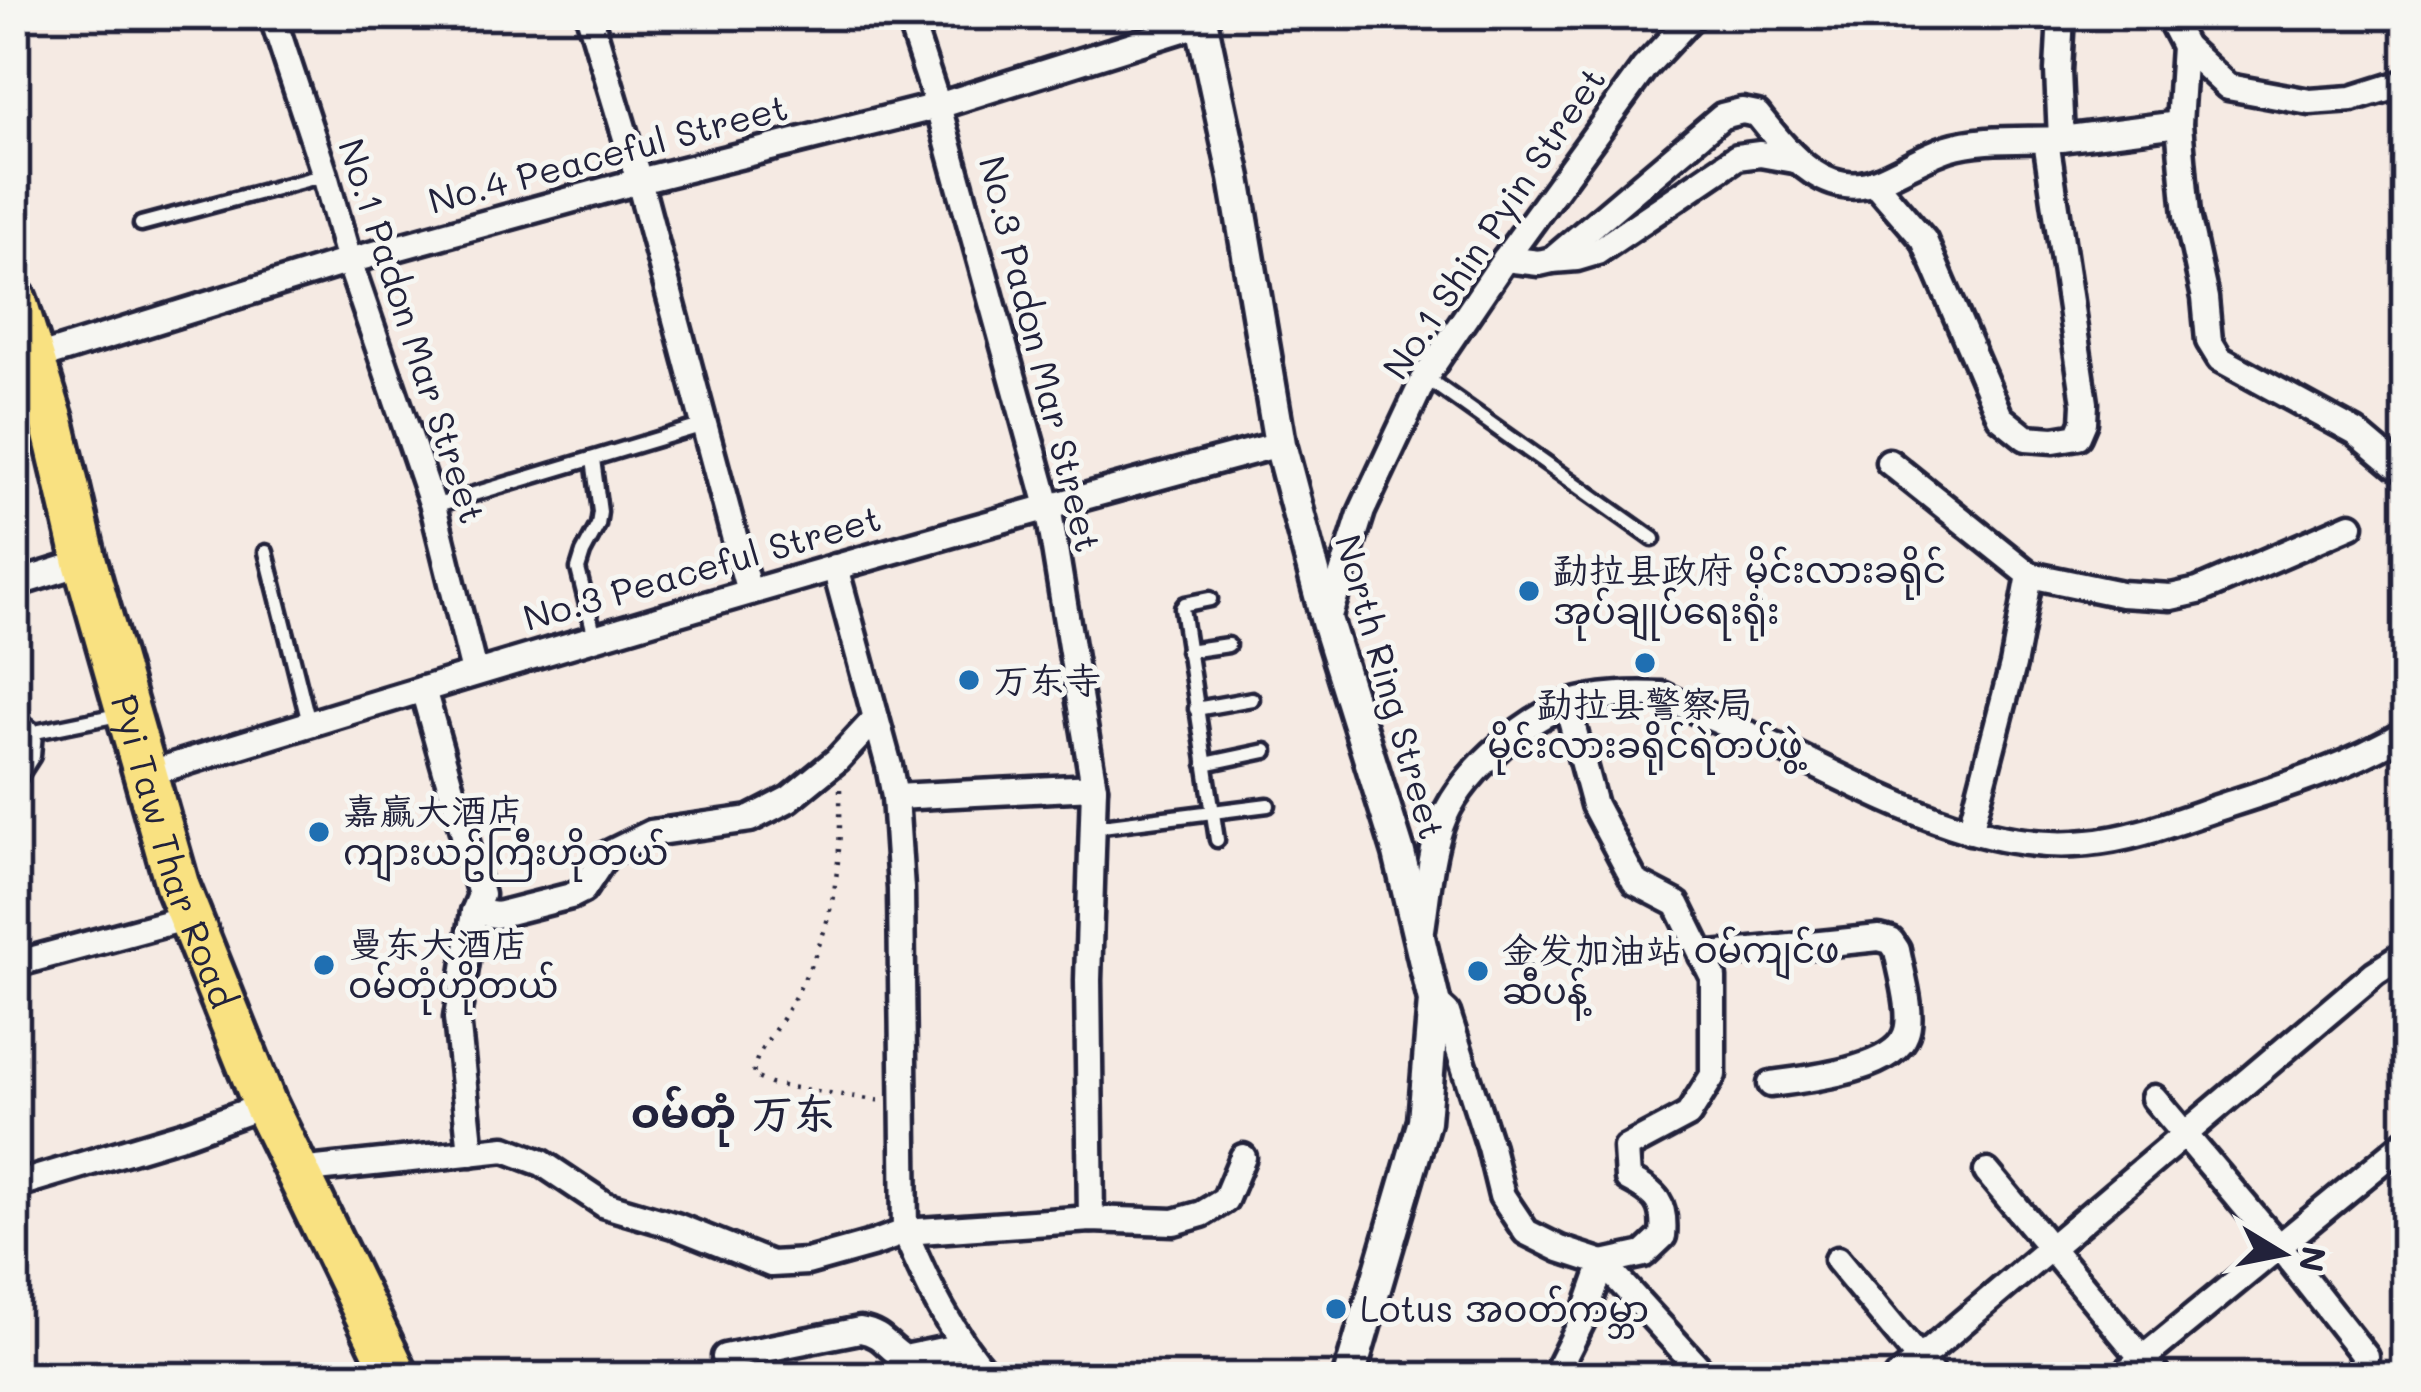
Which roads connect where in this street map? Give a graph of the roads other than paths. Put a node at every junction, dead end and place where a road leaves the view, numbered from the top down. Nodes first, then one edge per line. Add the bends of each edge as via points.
1 (272, 15) edge
2 (590, 15) edge
3 (908, 15) edge
4 (1694, 15) edge
5 (2061, 15) edge
6 (2168, 15) edge
7 (1201, 19) edge
8 (2183, 46) junction
9 (2406, 82) edge
10 (938, 106) junction
11 (2180, 124) junction
12 (2053, 140) junction
13 (1794, 160) junction
14 (325, 175) junction
15 (639, 181) junction
16 (1874, 182) junction
17 (141, 224) dead end
18 (1504, 259) junction
19 (1552, 260) junction
20 (349, 261) junction
21 (21, 328) edge
22 (1425, 377) junction
23 (704, 425) junction
24 (1280, 444) junction
25 (593, 458) junction
26 (1889, 462) dead end
27 (2406, 470) edge
28 (433, 506) junction
29 (1048, 506) junction
30 (2351, 525) dead end
31 (1653, 539) dead end
32 (266, 552) dead end
33 (85, 562) junction
34 (835, 567) junction
35 (2030, 575) junction
36 (15, 584) edge
37 (748, 592) junction
38 (1210, 599) dead end
39 (1327, 622) junction
40 (595, 637) junction
41 (1228, 645) dead end
42 (1187, 651) junction
43 (474, 672) junction
44 (423, 689) junction
45 (1252, 699) dead end
46 (1567, 705) junction
47 (1196, 709) junction
48 (130, 712) junction
49 (15, 717) edge
50 (876, 718) junction
51 (309, 723) junction
52 (35, 732) junction
53 (2406, 732) edge
54 (1267, 751) dead end
55 (1205, 764) junction
56 (147, 774) junction
57 (15, 784) edge
58 (1094, 787) junction
59 (895, 797) junction
60 (1268, 805) dead end
61 (1213, 814) junction
62 (1093, 827) junction
63 (1970, 831) junction
64 (1217, 840) dead end
65 (474, 911) junction
66 (189, 916) junction
67 (1420, 944) junction
68 (2406, 953) edge
69 (1702, 956) junction
70 (15, 964) edge
71 (1433, 1001) junction
72 (1771, 1084) dead end
73 (2154, 1098) dead end
74 (265, 1105) junction
75 (2184, 1135) junction
76 (2406, 1142) edge
77 (471, 1153) junction
78 (1243, 1156) dead end
79 (298, 1171) junction
80 (1987, 1172) dead end
81 (15, 1185) edge
82 (1090, 1219) junction
83 (905, 1232) junction
84 (2278, 1245) junction
85 (2050, 1248) junction
86 (1837, 1260) dead end
87 (1603, 1263) junction
88 (962, 1346) junction
89 (2366, 1357) dead end
90 (725, 1358) dead end
91 (1927, 1368) edge
92 (2150, 1368) edge
93 (398, 1377) edge
94 (989, 1377) edge
95 (1348, 1377) edge
96 (1553, 1377) edge
97 (1707, 1377) edge
98 (1898, 1377) edge
99 (2120, 1377) edge

1 - 14 street, No.1 Padon Mar Street
2 - 15 street
3 - 10 street, No.3 Padon Mar Street
4 - 18 street, No.1 Shin Pyin Street via 1644,68
5 - 12 street
6 - 8 street
7 - 10 street, No.4 Peaceful Street
7 - 24 street, North Ring Street
8 - 9 street via 2228,86 2310,102
8 - 11 street
10 - 15 street, No.4 Peaceful Street
10 - 29 street, No.3 Padon Mar Street
11 - 12 street
11 - 27 street via 2187,215 2209,341 2220,359 2356,433
12 - 16 street via 1953,146
12 - 16 street via 2085,403 2078,436 2026,438 2000,417 1924,240
13 - 16 street via 1835,184
13 - 19 street via 1737,157 1597,252
13 - 19 street via 1757,114 1722,116
14 - 17 lane
14 - 20 street, No.1 Padon Mar Street
15 - 20 street, No.4 Peaceful Street
15 - 23 street
18 - 19 street
18 - 22 street, No.1 Shin Pyin Street
20 - 21 street, No.4 Peaceful Street
20 - 28 street, No.1 Padon Mar Street
21 - 33 highway, Pyi Taw Thar Road
22 - 31 lane
22 - 39 street, No.1 Shin Pyin Street via 1362,511
23 - 25 lane
23 - 37 street
24 - 29 street, No.3 Peaceful Street
24 - 39 street, North Ring Street
25 - 28 lane
25 - 40 lane via 600,512 578,569
26 - 35 street
28 - 43 street, No.1 Padon Mar Street
29 - 34 street, No.3 Peaceful Street
29 - 58 street, No.3 Padon Mar Street
30 - 35 street via 2171,597
32 - 51 lane
33 - 36 street
33 - 48 highway, Pyi Taw Thar Road
34 - 37 street, No.3 Peaceful Street
34 - 50 street
35 - 63 street
37 - 40 street, No.3 Peaceful Street
38 - 42 lane via 1182,608
39 - 67 street, North Ring Street
40 - 43 street, No.3 Peaceful Street
41 - 42 lane
42 - 47 lane
43 - 44 street, No.3 Peaceful Street
44 - 51 street, No.3 Peaceful Street
44 - 65 street via 481,895
45 - 47 lane
46 - 63 street via 1662,694
46 - 67 street via 1504,743 1454,800 1433,857
46 - 69 street via 1594,806 1634,882 1677,904
47 - 55 lane
48 - 52 lane
48 - 56 highway, Pyi Taw Thar Road
49 - 52 lane
50 - 59 street
50 - 65 street via 837,760 750,819 651,833 606,856 571,896 497,915
51 - 56 street, No.3 Peaceful Street
52 - 57 lane via 34,756
53 - 63 street via 2253,797 2134,835 2039,844
54 - 55 lane
55 - 61 lane
56 - 66 highway, Pyi Taw Thar Road
58 - 59 street
58 - 62 street, No.3 Padon Mar Street
59 - 83 street
60 - 61 lane
61 - 62 lane
61 - 64 lane
62 - 82 street, No.3 Padon Mar Street
65 - 77 street via 457,1018
66 - 70 street
66 - 74 highway, Pyi Taw Thar Road
67 - 71 street, North Ring Street
68 - 75 street
69 - 72 street via 1879,938 1897,950 1908,1016 1895,1052 1836,1075
69 - 87 street via 1713,977 1713,1075 1688,1115 1626,1148 1628,1179 1649,1190 1665,1214 1664,1236 1644,1254
71 - 87 street via 1447,1013 1502,1196 1526,1232
71 - 95 street, North Ring Street via 1424,1121
73 - 75 street
74 - 79 highway, Pyi Taw Thar Road
74 - 81 street
75 - 84 street
75 - 85 street
76 - 84 street
77 - 79 street
77 - 83 street via 505,1149 542,1163 604,1205 771,1264 807,1262
78 - 82 street via 1225,1199 1202,1214 1174,1222
79 - 93 highway, Pyi Taw Thar Road
80 - 85 street
82 - 83 street
83 - 88 street
84 - 89 street
84 - 92 street
85 - 91 street
85 - 92 street
86 - 91 street
87 - 96 street
87 - 97 street
88 - 90 street via 905,1358 860,1330
88 - 94 street
91 - 98 street
92 - 99 street

